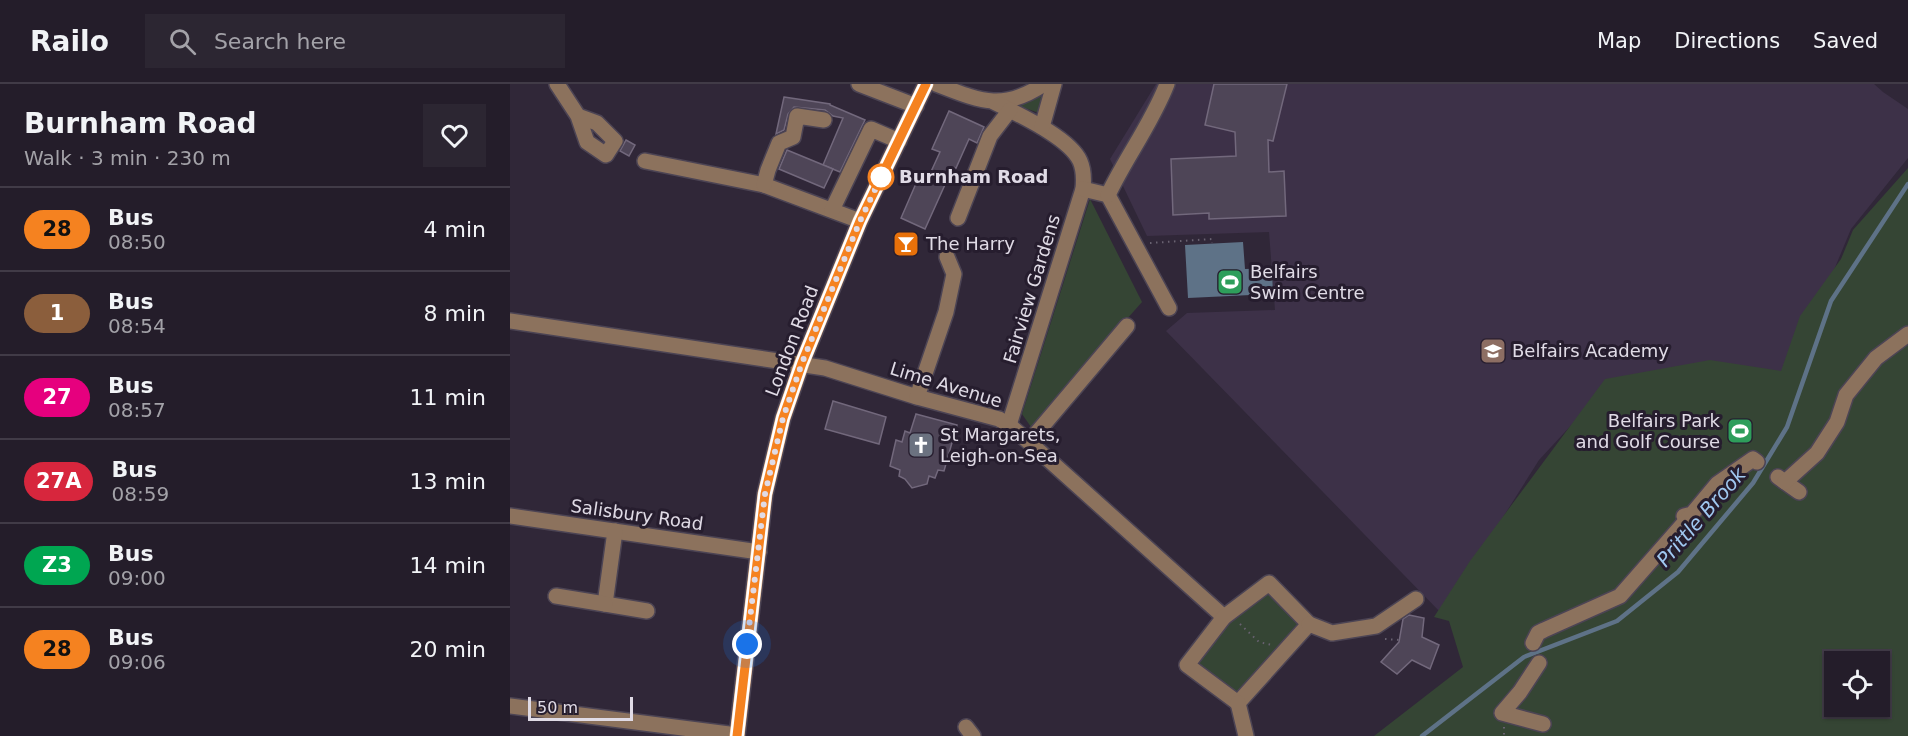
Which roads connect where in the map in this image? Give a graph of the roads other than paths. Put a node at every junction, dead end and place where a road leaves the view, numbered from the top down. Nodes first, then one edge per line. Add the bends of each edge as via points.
1 (557, 84) edge
2 (859, 84) edge
3 (926, 84) edge
4 (936, 84) edge
5 (1044, 84) edge
6 (1054, 84) edge
7 (1167, 84) edge
8 (994, 102) junction
9 (916, 106) junction
10 (1010, 110) junction
11 (578, 116) dead end
12 (825, 120) dead end
13 (1042, 127) junction
14 (899, 141) junction
15 (645, 161) dead end
16 (764, 185) junction
17 (1083, 189) junction
18 (1108, 195) junction
19 (832, 210) junction
20 (958, 219) dead end
21 (860, 221) junction
22 (947, 257) dead end
23 (1169, 308) dead end
24 (510, 321) edge
25 (1127, 326) dead end
26 (1908, 334) edge
27 (802, 363) junction
28 (917, 397) junction
29 (1009, 425) junction
30 (1029, 442) junction
31 (1757, 462) dead end
32 (1799, 492) dead end
33 (510, 516) edge
34 (615, 531) junction
35 (759, 552) junction
36 (556, 596) dead end
37 (1416, 599) dead end
38 (605, 604) junction
39 (647, 611) dead end
40 (1227, 615) junction
41 (1309, 624) junction
42 (1533, 643) dead end
43 (1539, 663) dead end
44 (1238, 703) junction
45 (510, 706) edge
46 (1543, 724) dead end
47 (737, 735) edge
48 (1246, 736) edge

1 - 11 street
2 - 9 street
3 - 9 main road, London Road
4 - 8 street
5 - 8 street via 1016,99
6 - 13 street
7 - 18 street
8 - 10 street, Fairview Gardens
9 - 14 main road, London Road
10 - 13 street, Fairview Gardens
10 - 20 street via 990,136
12 - 16 street via 797,116 793,137 779,144
13 - 17 street, Fairview Gardens via 1079,158 1084,173
14 - 19 street via 871,129
14 - 21 main road, London Road
15 - 16 street
16 - 19 street
17 - 18 street
17 - 29 street, Fairview Gardens
18 - 23 street
19 - 21 street
21 - 27 main road, London Road
22 - 28 street via 954,274 946,312
24 - 27 street
25 - 30 street
26 - 32 street via 1876,358 1846,395 1837,422 1817,453 1781,479
27 - 28 street, Lime Avenue
27 - 35 main road, London Road via 783,418 765,494
28 - 29 street, Lime Avenue
29 - 30 street, Lime Avenue
30 - 40 street, Lime Avenue
31 - 42 street via 1753,459 1717,484 1620,596 1538,633
33 - 34 street, Salisbury Road
34 - 35 street, Salisbury Road
34 - 38 street
35 - 47 main road, London Road
36 - 38 street
37 - 41 street via 1376,626 1332,633
38 - 39 street
40 - 41 street via 1269,583
40 - 44 street via 1187,665
41 - 44 street
43 - 46 street via 1502,713
44 - 48 street
45 - 47 street

